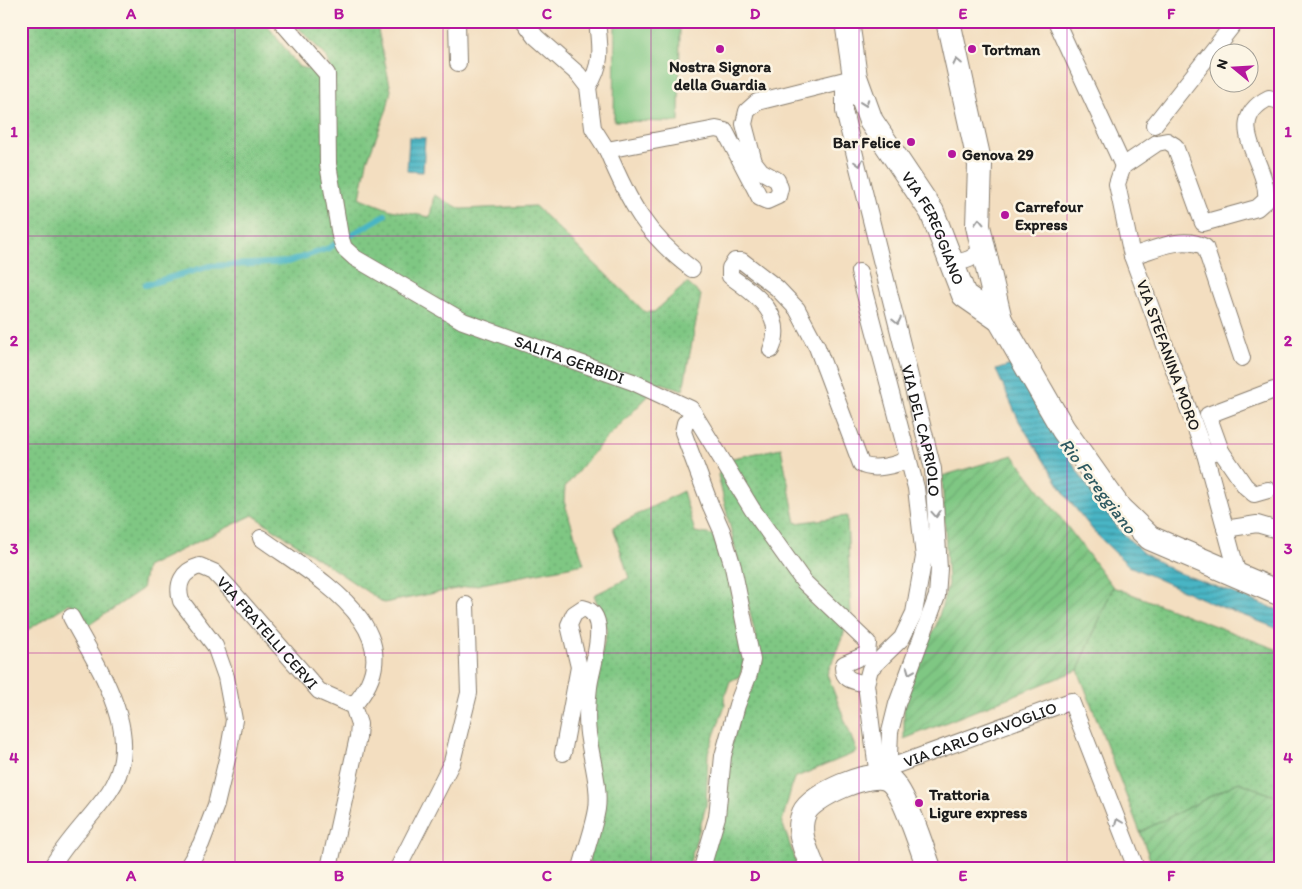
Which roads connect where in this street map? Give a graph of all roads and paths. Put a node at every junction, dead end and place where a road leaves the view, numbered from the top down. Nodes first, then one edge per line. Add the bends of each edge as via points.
1 (281, 21) edge
2 (457, 21) edge
3 (524, 21) edge
4 (597, 21) edge
5 (847, 21) edge
6 (948, 21) edge
7 (1056, 21) edge
8 (1236, 21) edge
9 (458, 63) dead end
10 (850, 79) junction
11 (588, 87) junction
12 (1281, 104) edge
13 (1154, 125) dead end
14 (607, 150) junction
15 (1123, 166) junction
16 (983, 246) junction
17 (1132, 256) junction
18 (952, 262) junction
19 (692, 269) dead end
20 (859, 272) dead end
21 (1000, 320) junction
22 (771, 350) dead end
23 (1242, 358) dead end
24 (1274, 390) dead end
25 (694, 413) junction
26 (1213, 452) junction
27 (908, 458) junction
28 (1268, 490) dead end
29 (1225, 529) junction
30 (1281, 531) edge
31 (261, 538) dead end
32 (1238, 575) junction
33 (1281, 594) edge
34 (466, 605) dead end
35 (70, 617) dead end
36 (866, 684) junction
37 (353, 706) junction
38 (563, 753) dead end
39 (884, 775) junction
40 (50, 868) edge
41 (187, 868) edge
42 (329, 868) edge
43 (398, 868) edge
44 (581, 868) edge
45 (702, 868) edge
46 (813, 868) edge
47 (929, 868) edge
48 (1136, 868) edge

1 - 25 street, SALITA GERBIDI via 327,74 328,164 340,236 344,248 354,258 463,321 633,382
2 - 9 street
3 - 11 street via 536,37
4 - 11 street via 600,48 597,72
5 - 10 street, VIA FEREGGIANO
16 -> 6 street via 978,226 980,165
7 - 15 street
8 - 13 street
10 - 14 street via 757,102 747,111 744,124 754,162 777,180 780,188 778,196 771,200 760,198 725,131 716,129
10 -> 18 street, VIA FEREGGIANO via 871,121 932,212
10 -> 39 street, VIA DEL CAPRIOLO via 844,111 933,469 939,568 937,596 896,704
11 - 14 street via 593,128
12 - 15 street via 1270,98 1258,104 1250,116 1246,132 1268,189 1266,200 1257,208 1203,223 1175,146 1168,141 1157,143
14 - 19 street via 642,221 668,251
15 - 17 street, VIA STEFANINA MORO via 1117,184
16 - 18 street via 977,256 963,262
16 - 21 street
17 - 23 street, VIA STEFANINA MORO via 1183,241 1205,247
17 - 26 street, VIA STEFANINA MORO
18 - 21 street, VIA FEREGGIANO via 964,295
20 - 27 street, VIA DEL CAPRIOLO
21 - 32 street, VIA FEREGGIANO via 1063,429 1119,508 1150,538
22 - 27 street, VIA DEL CAPRIOLO via 776,340 774,319 765,303 730,276 730,268 735,261 742,261 770,282 797,309 817,347 860,464 867,467 888,465
24 - 26 street, VIA STEFANINA MORO via 1208,415
25 - 36 street, SALITA GERBIDI via 752,509 804,582 868,643 867,654 843,667 848,680
25 - 45 street via 683,432 722,530 752,660 722,756 717,817
26 - 28 street, VIA STEFANINA MORO via 1254,494
26 - 29 street, VIA STEFANINA MORO
27 - 36 street, VIA DEL CAPRIOLO via 916,488 924,557 920,587 914,613 902,638 870,669
29 - 30 street via 1257,524
29 - 32 street, VIA STEFANINA MORO
31 - 37 street via 332,589 366,625 374,643 374,662 371,680
32 - 33 street, VIA FEREGGIANO
34 - 43 street via 469,693 452,762
35 - 40 street via 107,686 120,718 122,765 109,792
36 - 39 street
37 - 41 street, VIA FRATELLI CERVI via 319,691 214,572 200,566 186,574 179,582 181,600 215,646 226,677 234,720 216,805 201,844
37 - 42 street via 359,724 358,737
38 - 44 street via 579,667 569,625 574,614 583,608 592,611 599,630 589,688 588,733 597,809
39 - 46 street via 863,779 820,796 804,812 800,834
39 - 47 street via 899,790
48 -> 39 street, VIA CARLO GAVOGLIO via 1071,700

